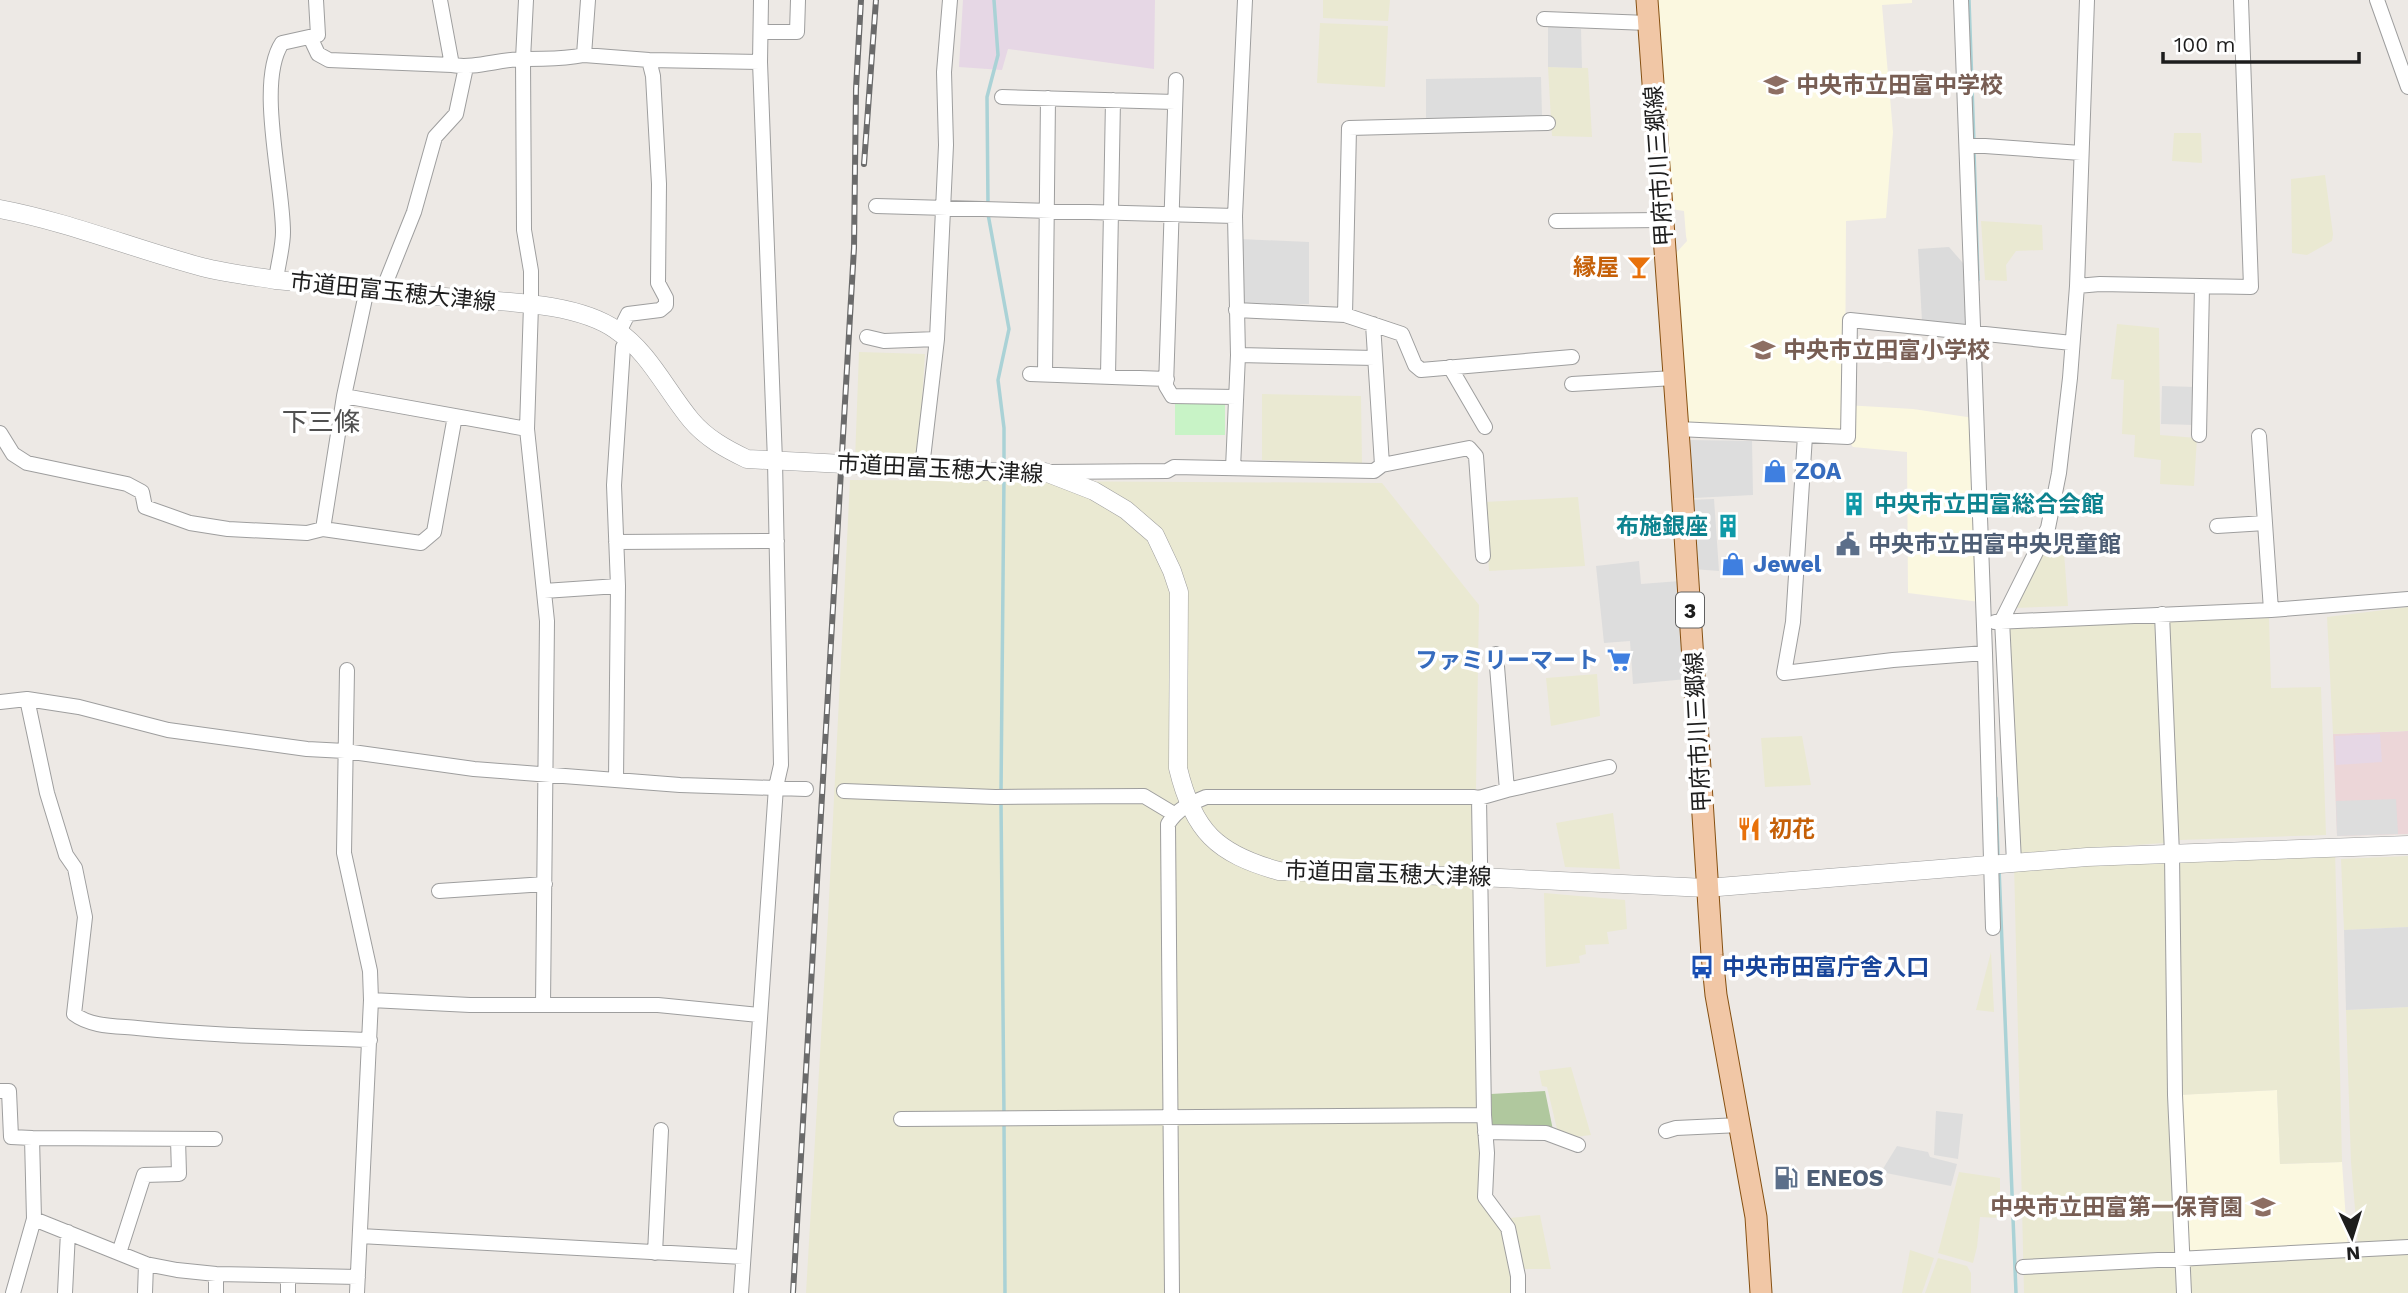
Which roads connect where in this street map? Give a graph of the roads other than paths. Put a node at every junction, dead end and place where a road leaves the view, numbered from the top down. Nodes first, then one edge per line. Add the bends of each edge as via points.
1 (316, 0) edge
2 (440, 0) edge
3 (526, 0) edge
4 (588, 0) edge
5 (761, 0) edge
6 (798, 0) edge
7 (950, 0) edge
8 (1245, 0) edge
9 (1647, 0) edge
10 (1961, 0) edge
11 (2087, 0) edge
12 (2241, 0) edge
13 (2377, 0) edge
14 (1544, 19) dead end
15 (1648, 23) junction
16 (761, 32) junction
17 (310, 37) junction
18 (584, 55) junction
19 (523, 59) junction
20 (649, 61) junction
21 (760, 62) junction
22 (459, 66) junction
23 (1176, 80) dead end
24 (2408, 87) edge
25 (1002, 97) dead end
26 (1048, 98) junction
27 (1113, 100) junction
28 (1175, 102) junction
29 (1548, 123) dead end
30 (1972, 146) junction
31 (2081, 153) junction
32 (876, 206) dead end
33 (943, 208) junction
34 (0, 209) edge
35 (1045, 211) junction
36 (1110, 213) junction
37 (1172, 214) junction
38 (1235, 216) junction
39 (1663, 220) junction
40 (1556, 221) dead end
41 (276, 280) junction
42 (2077, 286) junction
43 (2202, 286) junction
44 (376, 290) junction
45 (531, 305) junction
46 (1236, 310) junction
47 (1345, 315) junction
48 (1373, 324) junction
49 (1979, 333) junction
50 (624, 336) junction
51 (867, 337) dead end
52 (937, 339) junction
53 (2072, 343) junction
54 (1238, 355) junction
55 (1572, 357) dead end
56 (1375, 358) junction
57 (1450, 367) junction
58 (1030, 374) dead end
59 (1045, 374) junction
60 (1108, 376) junction
61 (1674, 378) junction
62 (1167, 379) junction
63 (1572, 384) dead end
64 (344, 396) junction
65 (1236, 397) junction
66 (455, 416) junction
67 (1485, 427) dead end
68 (527, 429) junction
69 (1678, 429) junction
70 (0, 433) edge
71 (2199, 435) dead end
72 (1805, 436) junction
73 (2259, 436) dead end
74 (775, 461) junction
75 (1382, 465) junction
76 (922, 467) junction
77 (1233, 468) junction
78 (1045, 472) junction
79 (2265, 523) junction
80 (2217, 526) dead end
81 (323, 529) junction
82 (616, 541) junction
83 (776, 541) junction
84 (1483, 556) dead end
85 (618, 586) junction
86 (544, 591) junction
87 (2408, 599) edge
88 (2271, 610) junction
89 (2162, 614) junction
90 (1992, 623) junction
91 (1985, 653) junction
92 (1496, 654) dead end
93 (347, 670) dead end
94 (26, 699) junction
95 (0, 702) edge
96 (345, 751) junction
97 (1609, 767) dead end
98 (546, 775) junction
99 (616, 780) junction
100 (776, 787) junction
101 (806, 789) dead end
102 (1507, 790) junction
103 (844, 791) dead end
104 (1479, 798) junction
105 (1181, 809) junction
106 (2408, 845) edge
107 (2172, 854) junction
108 (2001, 864) junction
109 (1480, 877) junction
110 (545, 884) junction
111 (1706, 888) junction
112 (439, 891) dead end
113 (1993, 928) dead end
114 (371, 1000) junction
115 (543, 1005) junction
116 (759, 1015) junction
117 (370, 1040) junction
118 (0, 1091) edge
119 (1484, 1115) junction
120 (1169, 1117) junction
121 (901, 1119) dead end
122 (1740, 1125) junction
123 (661, 1130) dead end
124 (1666, 1131) dead end
125 (1485, 1132) junction
126 (32, 1138) junction
127 (178, 1139) junction
128 (215, 1139) dead end
129 (1578, 1145) dead end
130 (34, 1219) junction
131 (68, 1233) junction
132 (360, 1236) junction
133 (2408, 1247) edge
134 (119, 1253) junction
135 (655, 1253) junction
136 (743, 1258) junction
137 (2183, 1258) junction
138 (146, 1264) junction
139 (2023, 1267) dead end
140 (216, 1275) junction
141 (288, 1276) junction
142 (358, 1277) junction
143 (13, 1293) edge
144 (65, 1293) edge
145 (145, 1293) edge
146 (216, 1293) edge
147 (288, 1293) edge
148 (357, 1293) edge
149 (741, 1293) edge
150 (1171, 1293) edge
151 (1518, 1293) edge
152 (1761, 1293) edge
153 (2184, 1293) edge

1 - 17 street via 318,35
2 - 22 street
3 - 19 street
4 - 18 street
5 - 16 street
6 - 16 street via 797,32
7 - 33 street via 944,72
8 - 38 street
9 - 15 main road, 甲府市川三郷線 / 3
10 - 30 street
11 - 31 street
12 - 43 street via 2251,287
13 - 24 street
14 - 15 street
15 - 39 main road, 甲府市川三郷線 / 3
16 - 21 street
17 - 22 street via 318,54 329,60
17 - 41 street via 282,43 272,69 283,233
18 - 19 street via 562,60
18 - 20 street
19 - 22 street
19 - 45 street via 524,230
20 - 21 street
20 - 50 street via 659,184 658,283 666,305 628,314
21 - 74 street
22 - 44 street via 456,114 435,137 418,202 386,282
23 - 28 street
25 - 26 street
26 - 27 street
26 - 35 street
27 - 28 street
27 - 36 street
28 - 37 street
29 - 47 street via 1349,128
30 - 31 street
30 - 49 street
31 - 42 street
32 - 33 street
33 - 35 street
33 - 52 street
34 - 41 street, 市道田富玉穂大津線 via 201,267
35 - 36 street
35 - 59 street
36 - 37 street
36 - 60 street
37 - 38 street
37 - 62 street
38 - 46 street
39 - 40 street
39 - 61 main road, 甲府市川三郷線 / 3
41 - 44 street, 市道田富玉穂大津線
42 - 43 street
42 - 53 street
43 - 71 street
44 - 45 street, 市道田富玉穂大津線
44 - 64 street
45 - 50 street, 市道田富玉穂大津線 via 602,320
45 - 68 street
46 - 47 street
46 - 54 street
47 - 48 street
48 - 56 street
48 - 57 street via 1402,334 1421,370
49 - 53 street
49 - 72 street via 1850,320 1848,437
49 - 90 street
50 - 74 street, 市道田富玉穂大津線 via 707,436 747,459
50 - 82 street via 614,485
51 - 52 street via 884,341
52 - 76 street
53 - 90 street via 2059,473 2048,527
54 - 56 street
54 - 65 street
55 - 57 street
56 - 75 street
57 - 67 street
58 - 59 street
59 - 60 street
60 - 62 street
61 - 63 street
61 - 69 main road, 甲府市川三郷線 / 3
62 - 65 street via 1172,396
64 - 66 street
64 - 81 street
65 - 77 street
66 - 68 street
66 - 81 street via 434,532 421,543
68 - 86 street
69 - 72 street
69 - 111 main road, 甲府市川三郷線 / 3
70 - 81 street via 13,454 27,463 127,484 142,492 145,508 190,523 307,533
72 - 91 street via 1793,622 1784,673
73 - 79 street
74 - 76 street, 市道田富玉穂大津線
74 - 83 street
75 - 77 street via 1374,471
75 - 84 street via 1469,447 1476,456
76 - 78 street, 市道田富玉穂大津線
77 - 78 street
78 - 105 street, 市道田富玉穂大津線 via 1094,491 1126,510 1155,535 1172,571 1180,605
79 - 80 street
79 - 88 street
82 - 83 street
82 - 85 street
83 - 100 street via 781,765
85 - 86 street
85 - 99 street
86 - 98 street
87 - 88 street
88 - 89 street
89 - 90 street
89 - 107 street
90 - 91 street
90 - 108 street
91 - 108 street
92 - 102 street
93 - 96 street
94 - 95 street
94 - 96 street via 168,730
94 - 117 street via 47,793 66,855 75,868 85,917 74,1014 101,1024 178,1032
96 - 98 street
96 - 114 street via 344,853 370,971
97 - 102 street
98 - 99 street
98 - 110 street
99 - 100 street
100 - 101 street
100 - 116 street
102 - 104 street
103 - 105 street via 1144,796
104 - 105 street via 1206,797
104 - 109 street
105 - 109 street, 市道田富玉穂大津線 via 1228,853 1279,871
105 - 120 street via 1168,824
106 - 107 street, 市道田富玉穂大津線
107 - 108 street, 市道田富玉穂大津線
107 - 137 street via 2175,1095
108 - 111 street, 市道田富玉穂大津線
108 - 113 street
109 - 111 street, 市道田富玉穂大津線
109 - 119 street
110 - 112 street
110 - 115 street
111 - 122 main road, 甲府市川三郷線 / 3 via 1716,995
114 - 115 street
114 - 117 street
115 - 116 street via 658,1004
116 - 136 street
117 - 132 street
118 - 126 street via 9,1091 11,1137
119 - 120 street
119 - 125 street
120 - 121 street
120 - 150 street
122 - 124 street
122 - 152 main road, 甲府市川三郷線 / 3 via 1756,1217
123 - 135 street
125 - 129 street via 1546,1133
125 - 151 street via 1485,1198 1508,1228
126 - 127 street
126 - 130 street
127 - 128 street
127 - 134 street via 179,1174 144,1175
130 - 131 street
130 - 143 street
131 - 134 street
131 - 144 street
132 - 135 street
132 - 142 street
133 - 137 street
134 - 138 street
135 - 136 street
136 - 149 street
137 - 139 street
137 - 153 street
138 - 140 street
138 - 145 street
140 - 141 street
140 - 146 street
141 - 142 street
141 - 147 street
142 - 148 street

